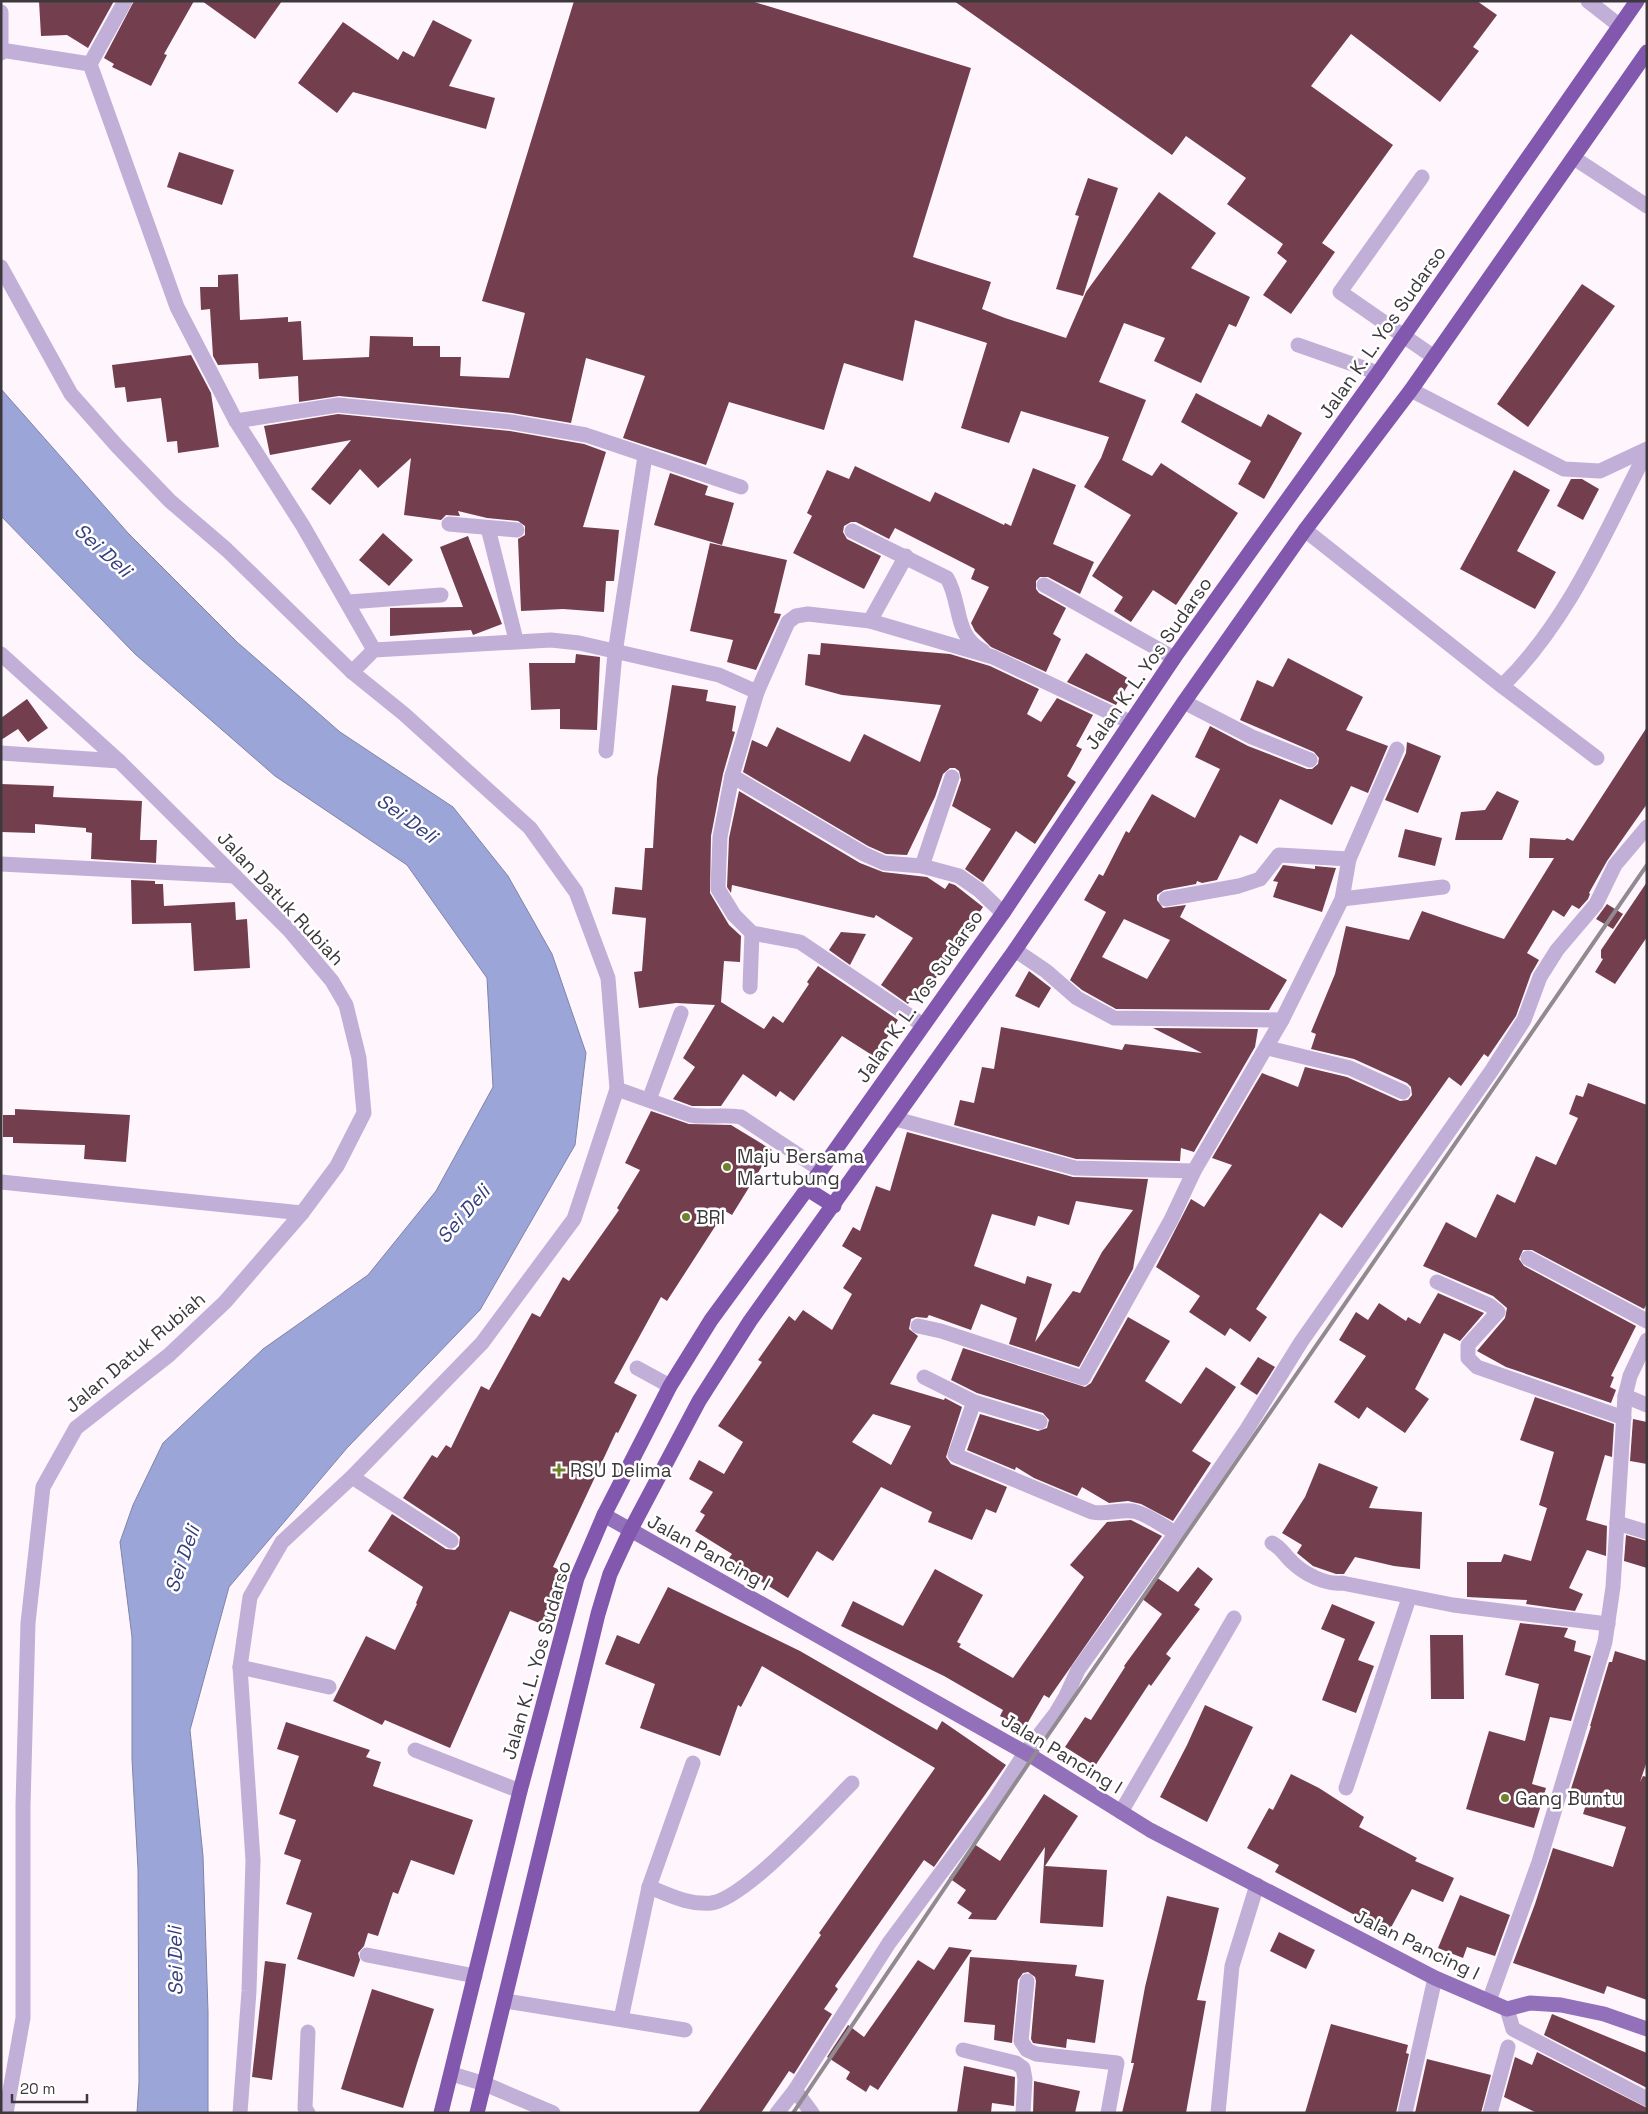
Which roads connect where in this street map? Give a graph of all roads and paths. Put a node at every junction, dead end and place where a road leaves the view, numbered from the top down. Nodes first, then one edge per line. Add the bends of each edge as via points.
1 (126, 1) edge
2 (1588, 1) edge
3 (1637, 1) edge
4 (1, 12) edge
5 (1620, 26) junction
6 (2, 50) edge
7 (1647, 52) edge
8 (90, 64) junction
9 (1574, 158) junction
10 (1422, 177) dead end
11 (1647, 206) edge
12 (1, 267) edge
13 (1403, 336) junction
14 (1298, 345) dead end
15 (1434, 358) junction
16 (1378, 373) junction
17 (1411, 390) junction
18 (236, 421) junction
19 (1647, 450) edge
20 (645, 456) junction
21 (741, 487) dead end
22 (448, 524) dead end
23 (488, 528) junction
24 (517, 530) dead end
25 (1306, 530) junction
26 (852, 531) dead end
27 (906, 556) junction
28 (1044, 585) dead end
29 (442, 596) dead end
30 (349, 602) junction
31 (870, 621) junction
32 (516, 640) junction
33 (374, 650) junction
34 (615, 653) junction
35 (1, 654) edge
36 (993, 657) junction
37 (1174, 658) junction
38 (352, 672) junction
39 (1502, 686) junction
40 (757, 692) junction
41 (1184, 702) junction
42 (1130, 722) junction
43 (1398, 749) dead end
44 (606, 751) dead end
45 (1, 753) edge
46 (1597, 758) dead end
47 (1310, 760) dead end
48 (119, 761) junction
49 (732, 776) junction
50 (952, 777) dead end
51 (1647, 827) edge
52 (1349, 859) junction
53 (1, 864) edge
54 (922, 866) junction
55 (235, 876) junction
56 (1443, 887) dead end
57 (1166, 899) dead end
58 (1342, 899) junction
59 (1002, 913) junction
60 (752, 933) junction
61 (1015, 950) junction
62 (750, 987) dead end
63 (681, 1012) dead end
64 (1282, 1020) junction
65 (923, 1025) junction
66 (1268, 1048) junction
67 (617, 1089) junction
68 (1403, 1092) dead end
69 (649, 1100) junction
70 (896, 1118) junction
71 (822, 1170) junction
72 (1194, 1171) junction
73 (1, 1182) edge
74 (806, 1190) junction
75 (834, 1206) junction
76 (302, 1213) junction
77 (1528, 1258) dead end
78 (1437, 1282) dead end
79 (1647, 1321) edge
80 (918, 1326) dead end
81 (1647, 1340) edge
82 (637, 1368) dead end
83 (924, 1377) dead end
84 (670, 1386) junction
85 (1625, 1396) junction
86 (974, 1402) junction
87 (1647, 1405) edge
88 (1624, 1418) junction
89 (1040, 1422) dead end
90 (352, 1477) junction
91 (604, 1515) junction
92 (1617, 1523) junction
93 (630, 1531) junction
94 (1647, 1532) edge
95 (1176, 1534) junction
96 (451, 1541) dead end
97 (1272, 1543) dead end
98 (1409, 1598) junction
99 (1234, 1618) dead end
100 (1608, 1624) junction
101 (240, 1667) junction
102 (329, 1686) dead end
103 (415, 1750) dead end
104 (1025, 1752) junction
105 (693, 1763) dead end
106 (852, 1784) dead end
107 (1346, 1788) dead end
108 (520, 1791) junction
109 (1121, 1812) junction
110 (1257, 1885) junction
111 (649, 1887) junction
112 (367, 1956) dead end
113 (476, 1976) junction
114 (1435, 1978) junction
115 (1027, 1982) dead end
116 (506, 2001) junction
117 (1489, 2001) junction
118 (1507, 2009) junction
119 (621, 2019) junction
120 (1647, 2029) edge
121 (685, 2030) dead end
122 (308, 2032) dead end
123 (1508, 2047) dead end
124 (963, 2050) dead end
125 (452, 2074) junction
126 (485, 2084) junction
127 (795, 2090) junction
128 (1647, 2099) edge
129 (6, 2113) edge
130 (240, 2113) edge
131 (308, 2113) edge
132 (441, 2113) edge
133 (477, 2113) edge
134 (553, 2113) edge
135 (777, 2113) edge
136 (812, 2113) edge
137 (1023, 2113) edge
138 (1108, 2113) edge
139 (1218, 2113) edge
140 (1406, 2113) edge
141 (1490, 2113) edge

1 - 8 street
2 - 5 street
3 - 5 highway, Jalan K. L. Yos Sudarso
4 - 6 street
5 - 13 highway, Jalan K. L. Yos Sudarso
6 - 8 street
7 - 9 highway
8 - 18 street via 177,307
9 - 11 street
9 - 15 highway
10 - 13 street via 1340,292
12 - 38 street via 71,394 170,502 227,550
13 - 15 street
13 - 16 highway, Jalan K. L. Yos Sudarso
14 - 16 street
15 - 17 highway
16 - 37 highway, Jalan K. L. Yos Sudarso
17 - 19 street via 1564,469 1600,471
17 - 25 highway
18 - 20 street via 338,404 511,422 586,436
18 - 30 street
19 - 39 street via 1572,596 1546,636
20 - 21 street
20 - 34 street
22 - 23 street
23 - 24 street
23 - 32 street
25 - 39 street
25 - 41 highway
26 - 27 street
27 - 31 street
27 - 36 street via 948,578 964,633 976,648
28 - 37 street
29 - 30 street
30 - 33 street
31 - 36 street
31 - 40 street via 808,614 796,616 788,622
32 - 33 street
32 - 34 street via 579,643
33 - 38 street
34 - 40 street via 719,675
34 - 44 street
35 - 48 street, Jalan Datuk Rubiah
36 - 42 street
37 - 42 highway, Jalan K. L. Yos Sudarso
38 - 67 street via 404,714 530,828 576,892 608,978
39 - 46 street
40 - 49 street
41 - 47 street via 1252,737
41 - 61 highway
42 - 59 highway, Jalan K. L. Yos Sudarso
43 - 52 street
45 - 48 street
48 - 55 street, Jalan Datuk Rubiah
49 - 54 street via 864,854 884,863
49 - 60 street via 720,837 718,889 734,915
50 - 54 street
51 - 95 street via 1616,865 1596,904 1557,950 1540,978 1519,1029 1300,1342 1247,1429
52 - 57 street via 1279,855 1260,879
52 - 58 street
53 - 55 street
54 - 59 street via 959,876
55 - 76 street, Jalan Datuk Rubiah via 289,930 332,981 346,1005 359,1058 364,1113 337,1166
56 - 58 street
58 - 64 street
59 - 65 highway, Jalan K. L. Yos Sudarso
60 - 62 street
60 - 65 street via 800,942
61 - 64 street via 1077,998 1114,1018
61 - 70 highway
63 - 69 street
64 - 66 street
65 - 71 highway, Jalan K. L. Yos Sudarso
66 - 68 street via 1350,1068
66 - 72 street
67 - 69 street
67 - 90 street via 574,1219 482,1343
69 - 71 street via 702,1117 741,1117
70 - 72 street via 1076,1168
70 - 75 highway
71 - 74 highway, Jalan K. L. Yos Sudarso
72 - 80 street via 1171,1220 1083,1378
73 - 76 street
74 - 75 highway
74 - 84 highway, Jalan K. L. Yos Sudarso via 711,1320
75 - 93 highway via 750,1321 699,1401
76 - 129 street, Jalan Datuk Rubiah via 225,1302 169,1355 76,1428 43,1487 28,1623 23,1805 23,2018
77 - 79 street
78 - 88 street via 1490,1305 1498,1312 1468,1344 1468,1358 1478,1367
81 - 85 street via 1630,1376
82 - 84 street
83 - 86 street
84 - 91 highway, Jalan K. L. Yos Sudarso
85 - 87 street
85 - 88 street
86 - 89 street
86 - 95 street via 955,1455 1092,1512 1133,1511
88 - 92 street
90 - 96 street
90 - 101 street via 282,1542 250,1597
91 - 93 main road, Jalan Pancing I
91 - 108 highway, Jalan K. L. Yos Sudarso via 577,1578
92 - 94 street
92 - 100 street
93 - 104 main road, Jalan Pancing I
93 - 116 highway via 610,1574 598,1614
95 - 104 street via 1078,1670 1056,1713
97 - 98 street via 1306,1573 1332,1584 1375,1589
98 - 100 street
98 - 107 street
99 - 109 street
100 - 117 street via 1539,1862
101 - 102 street
101 - 130 street via 253,1860 249,1991
103 - 108 street
104 - 109 main road, Jalan Pancing I
104 - 127 street via 994,1801 889,1944
105 - 111 street
106 - 111 street via 745,1886 713,1903 690,1904
108 - 113 highway, Jalan K. L. Yos Sudarso
109 - 110 main road, Jalan Pancing I
110 - 114 main road, Jalan Pancing I
110 - 139 street via 1232,1966
111 - 119 street
112 - 113 street
113 - 125 highway, Jalan K. L. Yos Sudarso
114 - 117 main road, Jalan Pancing I
114 - 140 street
115 - 138 street via 1021,2041 1027,2050 1036,2054 1117,2063
116 - 119 street
116 - 126 highway
117 - 118 main road, Jalan Pancing I
118 - 120 main road via 1530,2003 1561,2004
118 - 128 street via 1513,2029
119 - 121 street
122 - 131 street via 305,2108
123 - 141 street
124 - 137 street via 1016,2063 1023,2068
125 - 126 street
125 - 132 highway, Jalan K. L. Yos Sudarso
126 - 133 highway
126 - 134 street
127 - 135 street
127 - 136 street

